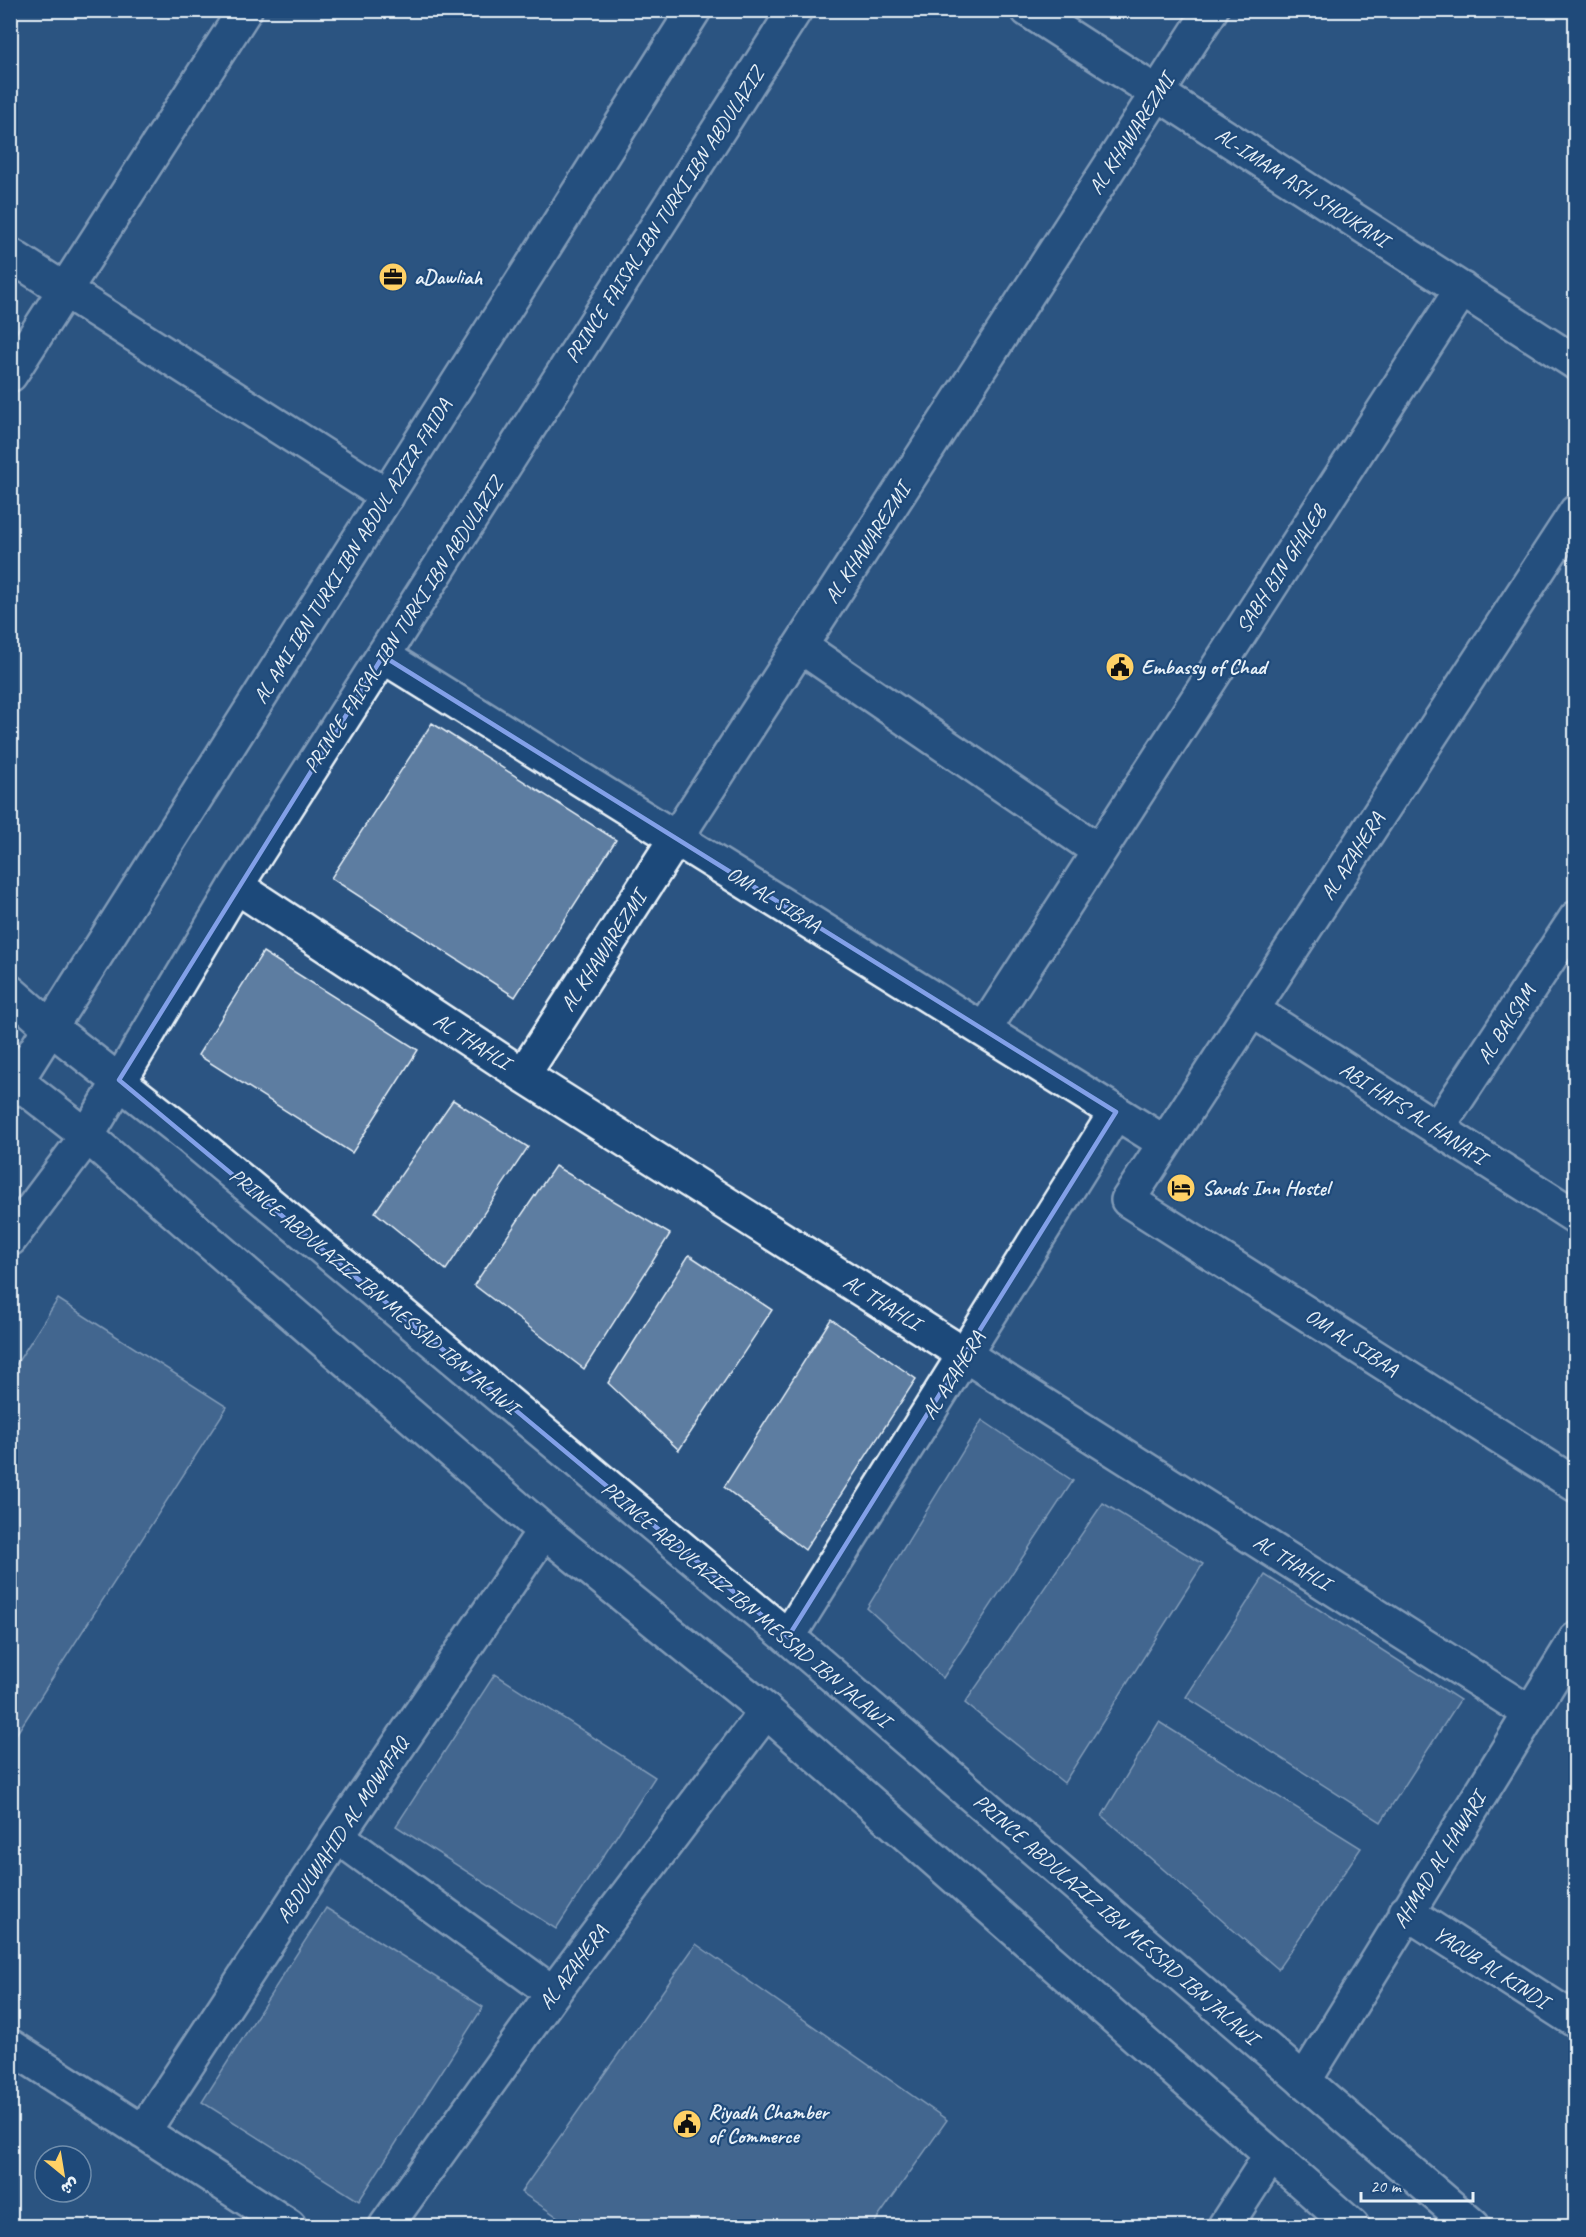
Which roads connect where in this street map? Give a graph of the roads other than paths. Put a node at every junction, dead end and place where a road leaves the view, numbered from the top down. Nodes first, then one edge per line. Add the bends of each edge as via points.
1 (245, 10) edge
2 (694, 10) edge
3 (795, 10) edge
4 (1028, 10) edge
5 (1211, 10) edge
6 (1157, 93) junction
7 (10, 255) edge
8 (1462, 289) junction
9 (66, 290) junction
10 (1575, 363) edge
11 (10, 375) edge
12 (387, 496) junction
13 (1575, 512) edge
14 (800, 646) junction
15 (383, 656) junction
16 (676, 838) junction
17 (1100, 851) junction
18 (236, 886) junction
19 (1575, 918) edge
20 (10, 992) edge
21 (1251, 1010) junction
22 (51, 1028) junction
23 (984, 1030) junction
24 (523, 1075) junction
25 (119, 1080) junction
26 (13, 1083) edge
27 (1116, 1112) junction
28 (1437, 1129) junction
29 (87, 1136) junction
30 (1165, 1143) junction
31 (1128, 1200) joint
32 (1575, 1217) edge
33 (10, 1239) edge
34 (966, 1355) junction
35 (1575, 1485) edge
36 (544, 1530) junction
37 (788, 1637) junction
38 (1572, 1651) edge
39 (766, 1712) junction
40 (1530, 1713) junction
41 (337, 1836) junction
42 (1406, 1912) junction
43 (553, 1993) junction
44 (1575, 2021) edge
45 (10, 2046) edge
46 (1305, 2082) junction
47 (143, 2132) junction
48 (1271, 2155) junction
49 (289, 2226) edge
50 (386, 2226) edge
51 (1225, 2226) edge
52 (1352, 2226) edge
53 (1473, 2226) edge

1 - 9 street
2 - 12 street, AL AMI IBN TURKI IBN ABDUL AZIZR FAIDA
3 - 15 street, PRINCE FAISAL IBN TURKI IBN ABDULAZIZ
4 - 6 street, AL-IMAM ASH SHOUKANI
5 - 6 street, AL KHAWAREZMI
6 - 8 street, AL-IMAM ASH SHOUKANI
6 - 14 street, AL KHAWAREZMI
7 - 9 street
8 - 10 street, AL-IMAM ASH SHOUKANI
8 - 17 street, SABH BIN GHALEB
9 - 11 street
9 - 12 street
12 - 22 street, AL AMI IBN TURKI IBN ABDUL AZIZR FAIDA
13 - 21 street, AL AZAHERA
14 - 16 street, AL KHAWAREZMI
14 - 17 street
15 - 16 street, OM AL SIBAA
15 - 18 street, PRINCE FAISAL IBN TURKI IBN ABDULAZIZ
16 - 23 street, OM AL SIBAA
16 - 24 street, AL KHAWAREZMI
17 - 23 street, SABH BIN GHALEB
18 - 24 street, AL THAHLI
18 - 25 street, PRINCE FAISAL IBN TURKI IBN ABDULAZIZ
19 - 28 street, AL BALSAM
20 - 22 street, PRINCE ABDULAZIZ IBN MESSAD IBN JALAWI
21 - 28 street, ABI HAFS AL HANAFI
21 - 30 street, AL AZAHERA
22 - 25 street, PRINCE ABDULAZIZ IBN MESSAD IBN JALAWI
22 - 26 street, AL AMI IBN TURKI IBN ABDUL AZIZR FAIDA
23 - 27 street, OM AL SIBAA
24 - 34 street, AL THAHLI
25 - 29 street, PRINCE FAISAL IBN TURKI IBN ABDULAZIZ
25 - 37 street, PRINCE ABDULAZIZ IBN MESSAD IBN JALAWI
26 - 29 street
27 - 30 street, OM AL SIBAA
27 - 34 street, AL AZAHERA
28 - 32 street, ABI HAFS AL HANAFI
29 - 33 street, PRINCE FAISAL IBN TURKI IBN ABDULAZIZ
29 - 36 street
30 - 31 street, AL AZAHERA
31 - 35 street, OM AL SIBAA
34 - 37 street, AL AZAHERA
34 - 40 street, AL THAHLI
36 - 39 street
36 - 41 street, ABDULWAHID AL MOWAFAQ
37 - 46 street, PRINCE ABDULAZIZ IBN MESSAD IBN JALAWI
38 - 40 street, AHMAD AL HAWARI
39 - 43 street, AL AZAHERA
39 - 48 street
40 - 42 street, AHMAD AL HAWARI
41 - 43 street
41 - 47 street, ABDULWAHID AL MOWAFAQ
42 - 44 street, YAQUB AL KINDI
42 - 46 street, AHMAD AL HAWARI
43 - 50 street, AL AZAHERA
45 - 47 street
46 - 53 street, PRINCE ABDULAZIZ IBN MESSAD IBN JALAWI
47 - 49 street
48 - 51 street
48 - 52 street

